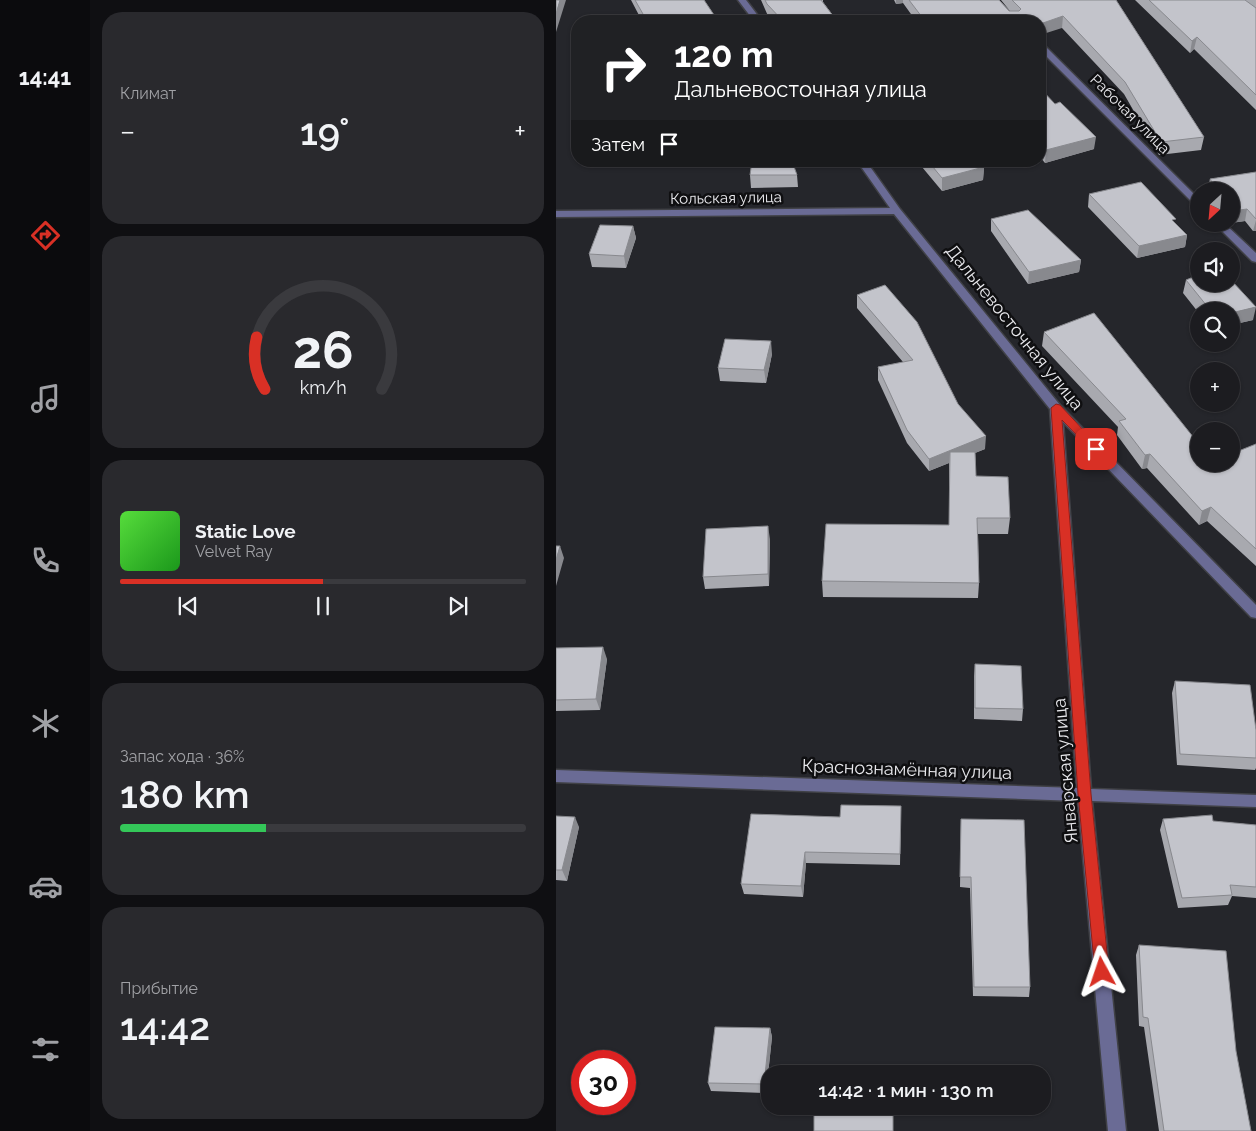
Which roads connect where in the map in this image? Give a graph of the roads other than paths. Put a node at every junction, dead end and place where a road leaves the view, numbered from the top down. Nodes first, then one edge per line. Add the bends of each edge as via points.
1 (742, 0) edge
2 (753, 15) edge
3 (1046, 52) edge
4 (864, 167) edge
5 (1190, 195) edge
6 (897, 211) junction
7 (556, 214) edge
8 (1228, 232) edge
9 (1256, 259) edge
10 (1056, 408) junction
11 (1256, 613) edge
12 (556, 776) edge
13 (1084, 794) junction
14 (1256, 801) edge
15 (1117, 1131) edge

1 - 2 street
3 - 5 street, Рабочая улица
4 - 6 street, Дальневосточная улица
6 - 7 street, Кольская улица
6 - 10 street, Дальневосточная улица
8 - 9 street
10 - 11 street, Дальневосточная улица
10 - 13 street, Январская улица
12 - 13 street, Краснознамённая улица
13 - 14 street, Краснознамённая улица
13 - 15 street, Январская улица

